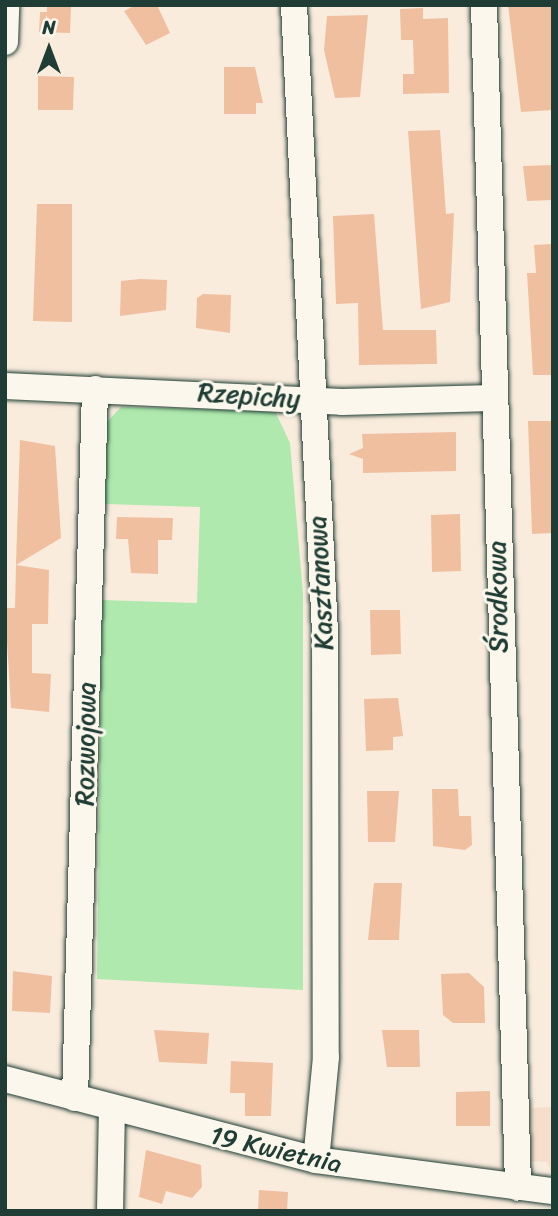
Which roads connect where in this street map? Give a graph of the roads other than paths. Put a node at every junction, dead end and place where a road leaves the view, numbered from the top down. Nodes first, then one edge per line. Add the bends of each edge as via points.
1 (6, 5) edge
2 (293, 5) edge
3 (484, 5) edge
4 (5, 42) edge
5 (5, 386) edge
6 (95, 389) junction
7 (493, 398) junction
8 (310, 400) junction
9 (5, 1079) edge
10 (75, 1098) junction
11 (112, 1109) junction
12 (316, 1160) junction
13 (536, 1195) edge
14 (110, 1211) edge

1 - 4 street
2 - 8 street, Kasztanowa
3 - 7 street, Środkowa
5 - 6 street, Rzepichy
6 - 8 street, Rzepichy
6 - 10 street, Rozwojowa
7 - 8 street, Rzepichy
7 - 13 street, Środkowa
8 - 12 street, Kasztanowa via 325,632 326,1057
9 - 10 street, 19 Kwietnia
10 - 11 street, 19 Kwietnia
11 - 12 street, 19 Kwietnia
11 - 14 street
12 - 13 street, 19 Kwietnia

